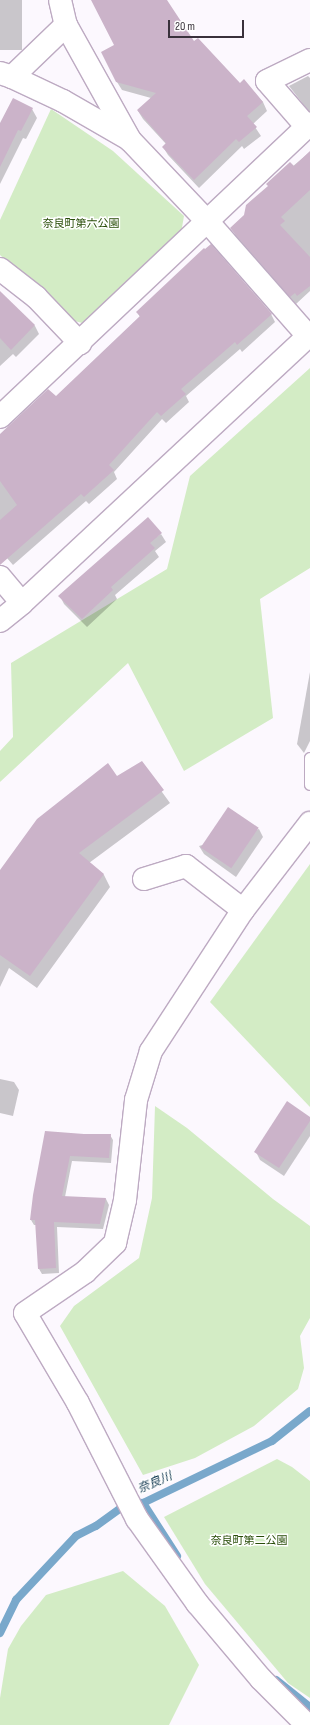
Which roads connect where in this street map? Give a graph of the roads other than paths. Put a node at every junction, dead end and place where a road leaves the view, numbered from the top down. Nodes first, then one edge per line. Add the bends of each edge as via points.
1 (60, 0) edge
2 (66, 24) junction
3 (310, 60) edge
4 (6, 75) edge
5 (308, 126) edge
6 (130, 140) junction
7 (207, 221) junction
8 (0, 269) edge
9 (309, 335) edge
10 (80, 343) junction
11 (0, 417) edge
12 (0, 577) edge
13 (22, 603) junction
14 (0, 621) edge
15 (310, 758) edge
16 (310, 784) edge
17 (310, 822) edge
18 (144, 879) dead end
19 (243, 910) junction
20 (307, 1725) edge

1 - 2 street
2 - 4 street
2 - 6 street
3 - 5 street via 267,81
4 - 6 street via 63,101
5 - 7 street
6 - 7 street
7 - 9 street
7 - 10 street
8 - 10 street via 36,297
9 - 13 street
10 - 11 street
12 - 13 street
13 - 14 street
15 - 16 lane
17 - 19 street
18 - 19 street via 186,866
19 - 20 street via 151,1051 136,1100 125,1200 115,1243 85,1272 25,1313 78,1403 137,1519 197,1603 261,1679

